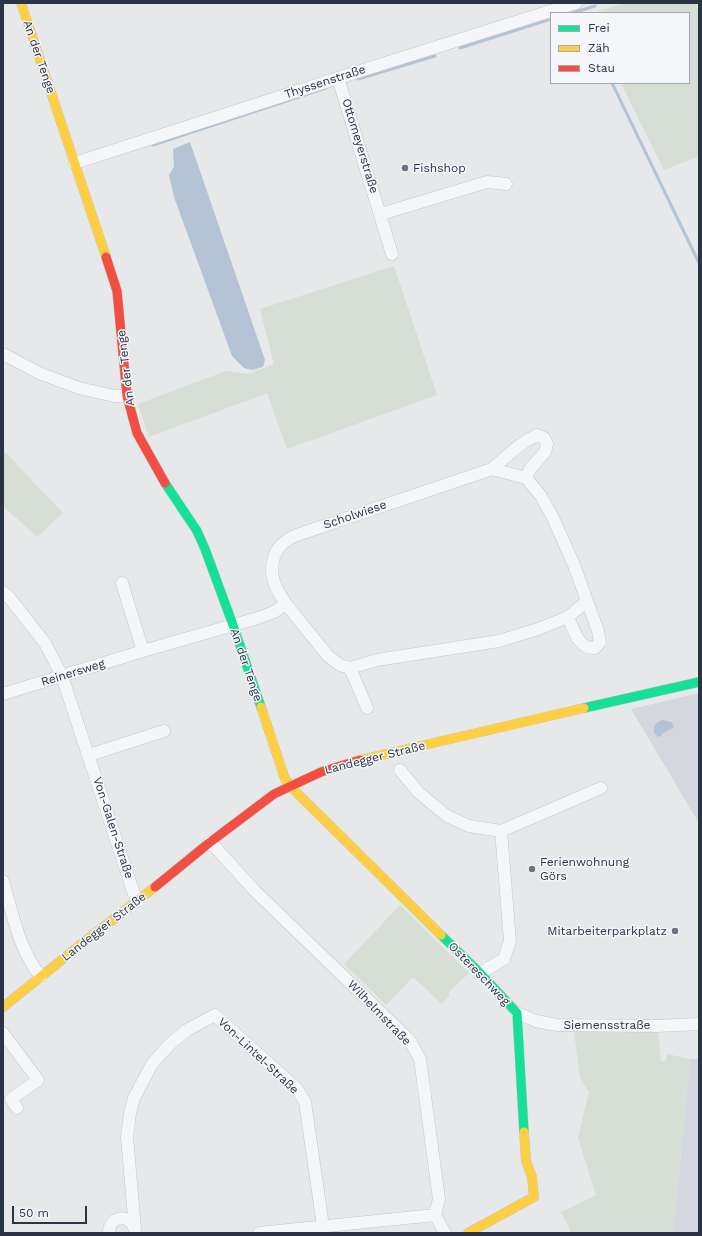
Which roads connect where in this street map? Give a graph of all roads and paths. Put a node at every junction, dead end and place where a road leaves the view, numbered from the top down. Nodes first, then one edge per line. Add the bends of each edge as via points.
1 (21, 3) edge
2 (576, 3) edge
3 (338, 78) junction
4 (75, 163) junction
5 (506, 184) dead end
6 (381, 214) junction
7 (392, 254) dead end
8 (3, 354) edge
9 (127, 396) junction
10 (492, 469) junction
11 (526, 478) junction
12 (122, 583) dead end
13 (3, 592) edge
14 (587, 601) junction
15 (286, 604) junction
16 (568, 617) junction
17 (233, 624) junction
18 (143, 651) junction
19 (350, 668) junction
20 (62, 676) junction
21 (699, 682) edge
22 (3, 694) edge
23 (367, 708) dead end
24 (164, 731) dead end
25 (89, 755) junction
26 (400, 770) dead end
27 (290, 786) junction
28 (601, 788) dead end
29 (501, 831) junction
30 (209, 843) junction
31 (3, 881) edge
32 (138, 901) junction
33 (480, 973) junction
34 (41, 976) junction
35 (3, 1007) edge
36 (516, 1013) junction
37 (699, 1024) edge
38 (3, 1033) edge
39 (17, 1108) dead end
40 (435, 1215) junction
41 (323, 1226) junction
42 (135, 1231) edge
43 (109, 1233) edge
44 (259, 1233) edge
45 (445, 1233) edge
46 (468, 1233) edge

1 - 4 street, An der Tenge
2 - 3 street, Thyssenstraße
3 - 4 street, Thyssenstraße
3 - 6 street, Ottomeyerstraße
4 - 9 street, An der Tenge via 117,292
5 - 6 street via 487,182
6 - 7 street, Ottomeyerstraße
8 - 9 street via 39,373 78,388 114,396
9 - 17 street, An der Tenge via 144,445 166,485 197,531
10 - 11 street
10 - 11 street, Scholwiese via 512,451 536,435 544,438 547,444 545,452 530,469
10 - 15 street, Scholwiese via 285,541 273,558 271,573 276,588
11 - 14 street via 541,496 553,518
12 - 18 street
13 - 20 street, Von-Galen-Straße via 45,643
14 - 16 street
14 - 16 street via 598,630 600,642 595,648 581,644
15 - 17 street via 274,612
15 - 19 street, Scholwiese via 328,656 340,665
16 - 19 street via 499,641 377,660
17 - 18 street, Reinersweg
17 - 27 street, An der Tenge via 282,771
18 - 20 street, Reinersweg
19 - 23 street
20 - 22 street, Reinersweg
20 - 25 street, Von-Galen-Straße
21 - 27 street, Landegger Straße via 359,760 321,772
24 - 25 street
25 - 32 street, Von-Galen-Straße
26 - 29 street via 418,792 447,816 469,826
27 - 30 street, Landegger Straße via 274,794
27 - 33 street, Ostereschweg
28 - 29 street
29 - 33 street via 510,941 504,959
30 - 32 street, Landegger Straße
30 - 40 street, Wilhelmstraße via 410,1041 420,1059 439,1199
31 - 34 street via 24,950
32 - 34 street, Landegger Straße
33 - 36 street, Ostereschweg
34 - 35 street, Landegger Straße
36 - 37 street, Siemensstraße via 536,1021 557,1025
36 - 46 street, Ostereschweg via 526,1161 532,1177 534,1197
38 - 39 street via 38,1080 11,1099
40 - 41 street
40 - 45 street
41 - 42 street, Von-Lintel-Straße via 305,1102 296,1088 215,1015 187,1030 170,1044 152,1064 134,1098 127,1138
41 - 44 street
42 - 43 street, Von-Lintel-Straße via 131,1221 118,1218 111,1224

